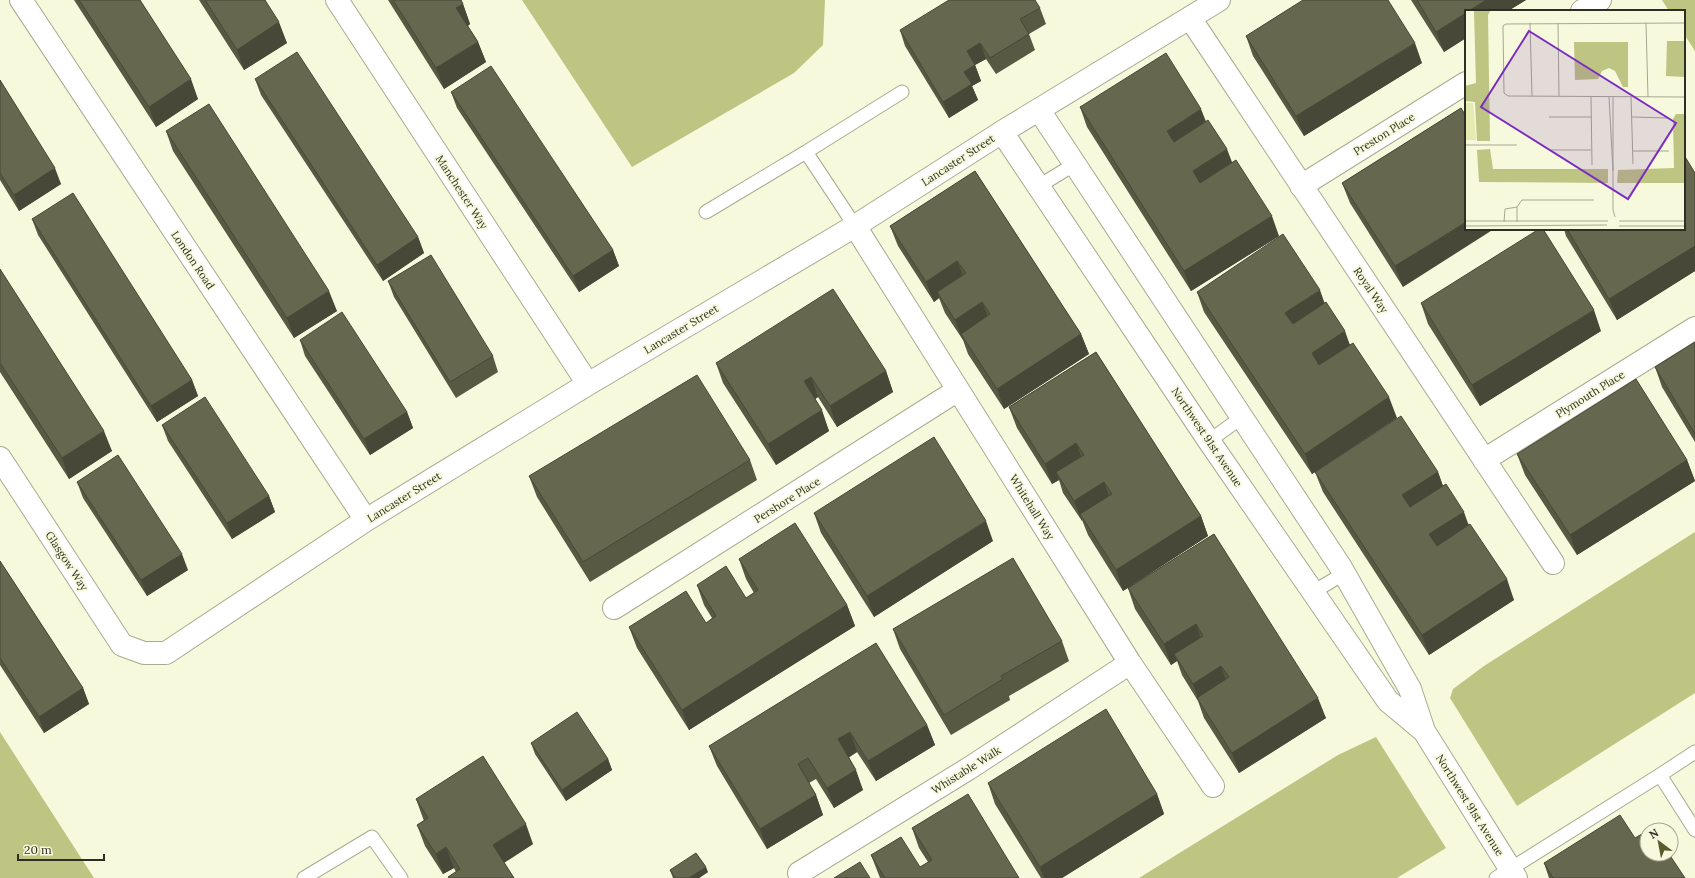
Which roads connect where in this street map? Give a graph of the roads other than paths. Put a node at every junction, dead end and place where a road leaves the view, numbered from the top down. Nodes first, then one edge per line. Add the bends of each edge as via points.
1 (21, 0) edge
2 (337, 0) edge
3 (1218, 0) edge
4 (1600, 0) edge
5 (1584, 10) edge
6 (1190, 18) junction
7 (1465, 84) edge
8 (902, 92) dead end
9 (1039, 110) junction
10 (1002, 132) junction
11 (806, 152) junction
12 (1075, 164) junction
13 (1039, 186) junction
14 (1301, 186) junction
15 (706, 212) dead end
16 (855, 226) junction
17 (1695, 328) edge
18 (588, 384) junction
19 (958, 390) junction
20 (1242, 417) junction
21 (1210, 440) junction
22 (0, 458) edge
23 (1484, 460) junction
24 (366, 520) junction
25 (1553, 562) dead end
26 (1344, 573) junction
27 (1313, 592) junction
28 (614, 608) dead end
29 (144, 653) joint
30 (1130, 663) junction
31 (1424, 731) junction
32 (1695, 752) edge
33 (1660, 775) junction
34 (1213, 786) dead end
35 (1695, 830) edge
36 (799, 873) dead end
37 (1508, 875) edge
38 (304, 878) edge
39 (401, 878) edge

1 - 24 street, London Road
2 - 18 street, Manchester Way
3 - 6 street, Lancaster Street
4 - 5 street
6 - 9 street, Lancaster Street
6 - 14 street, Royal Way
7 - 14 street, Preston Place
8 - 11 lane
9 - 10 street, Lancaster Street
9 - 12 street, Northwest 91st Avenue
10 - 13 street, Northwest 91st Avenue
10 - 16 street, Lancaster Street
11 - 15 lane
11 - 16 lane
12 - 13 lane
12 - 20 street, Northwest 91st Avenue
13 - 21 street, Northwest 91st Avenue
14 - 23 street, Royal Way
16 - 18 street, Lancaster Street
16 - 19 street, Whitehall Way
17 - 23 street, Plymouth Place
18 - 24 street, Lancaster Street
19 - 28 street, Pershore Place
19 - 30 street, Whitehall Way
20 - 21 lane
20 - 26 street, Northwest 91st Avenue
21 - 27 street, Northwest 91st Avenue
22 - 29 street, Glasgow Way via 122,645
23 - 25 street, Royal Way
24 - 29 street, Lancaster Street via 166,653
26 - 27 lane
26 - 31 street, Northwest 91st Avenue via 1410,689
27 - 31 street, Northwest 91st Avenue via 1388,701
30 - 34 street, Whitehall Way
30 - 36 street, Whistable Walk via 968,769
31 - 37 street, Northwest 91st Avenue
32 - 33 lane
33 - 35 lane
33 - 37 lane
38 - 39 lane via 372,837

